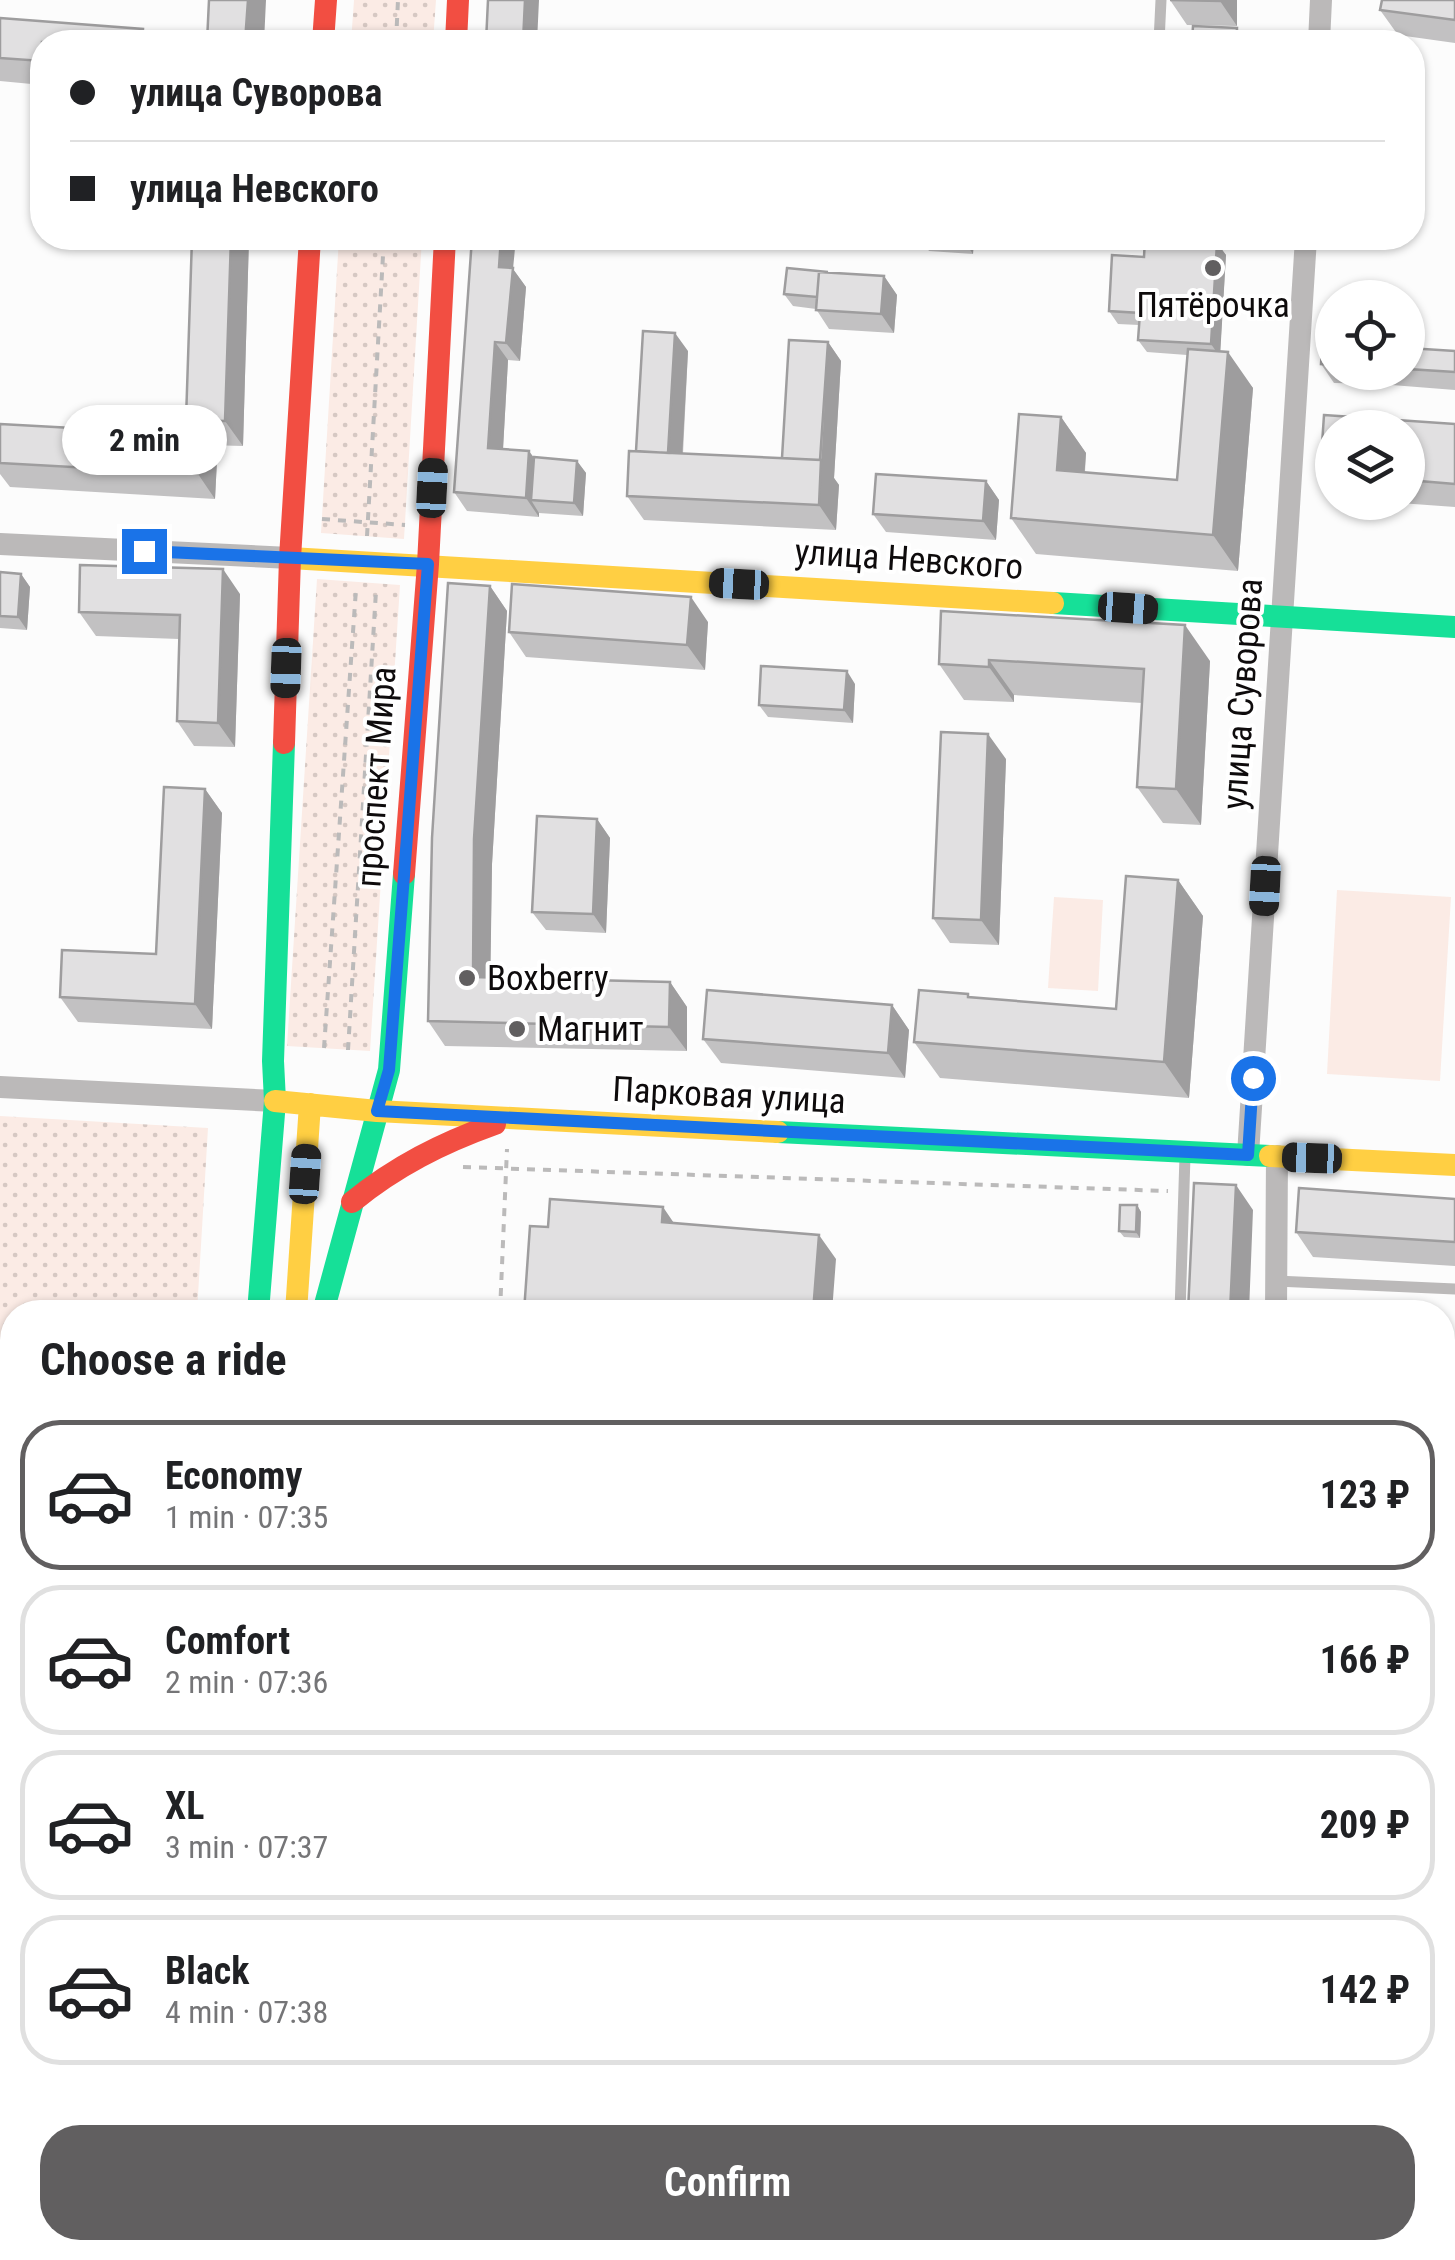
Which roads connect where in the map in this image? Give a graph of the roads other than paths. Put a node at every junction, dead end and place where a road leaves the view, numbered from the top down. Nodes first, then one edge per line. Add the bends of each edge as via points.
1 (326, 0) edge
2 (458, 0) edge
3 (1161, 0) edge
4 (1321, 0) edge
5 (324, 30) edge
6 (457, 30) edge
7 (1160, 30) edge
8 (1319, 30) edge
9 (309, 250) edge
10 (444, 250) edge
11 (1305, 250) edge
12 (0, 544) edge
13 (290, 558) junction
14 (428, 564) junction
15 (1282, 617) junction
16 (1455, 627) edge
17 (0, 1087) edge
18 (274, 1101) junction
19 (310, 1104) junction
20 (377, 1111) junction
21 (508, 1119) junction
22 (1185, 1152) junction
23 (1248, 1155) junction
24 (1277, 1156) junction
25 (1455, 1165) edge
26 (352, 1202) junction
27 (1276, 1280) junction
28 (1455, 1289) edge
29 (259, 1300) edge
30 (297, 1300) edge
31 (326, 1300) edge
32 (1180, 1300) edge
33 (1276, 1300) edge

1 - 5 main road
2 - 6 main road
3 - 7 lane
4 - 8 street
9 - 13 main road
10 - 14 main road, проспект Мира
11 - 15 street, улица Суворова
12 - 13 street, улица Невского
13 - 14 main road, улица Невского
13 - 18 main road
14 - 15 main road, улица Невского
14 - 20 main road, проспект Мира via 389,1070
15 - 16 main road, улица Невского
15 - 23 street, улица Суворова
17 - 18 street, Парковая улица
18 - 19 main road, Парковая улица
18 - 29 main road
19 - 20 main road, Парковая улица
19 - 30 main road
20 - 21 main road, Парковая улица
20 - 26 main road, проспект Мира
21 - 22 main road, Парковая улица
21 - 26 main road via 422,1152
22 - 23 main road, Парковая улица
22 - 32 lane
23 - 24 main road, Парковая улица
24 - 25 main road, Парковая улица
24 - 27 street
26 - 31 main road, проспект Мира
27 - 28 lane
27 - 33 street

